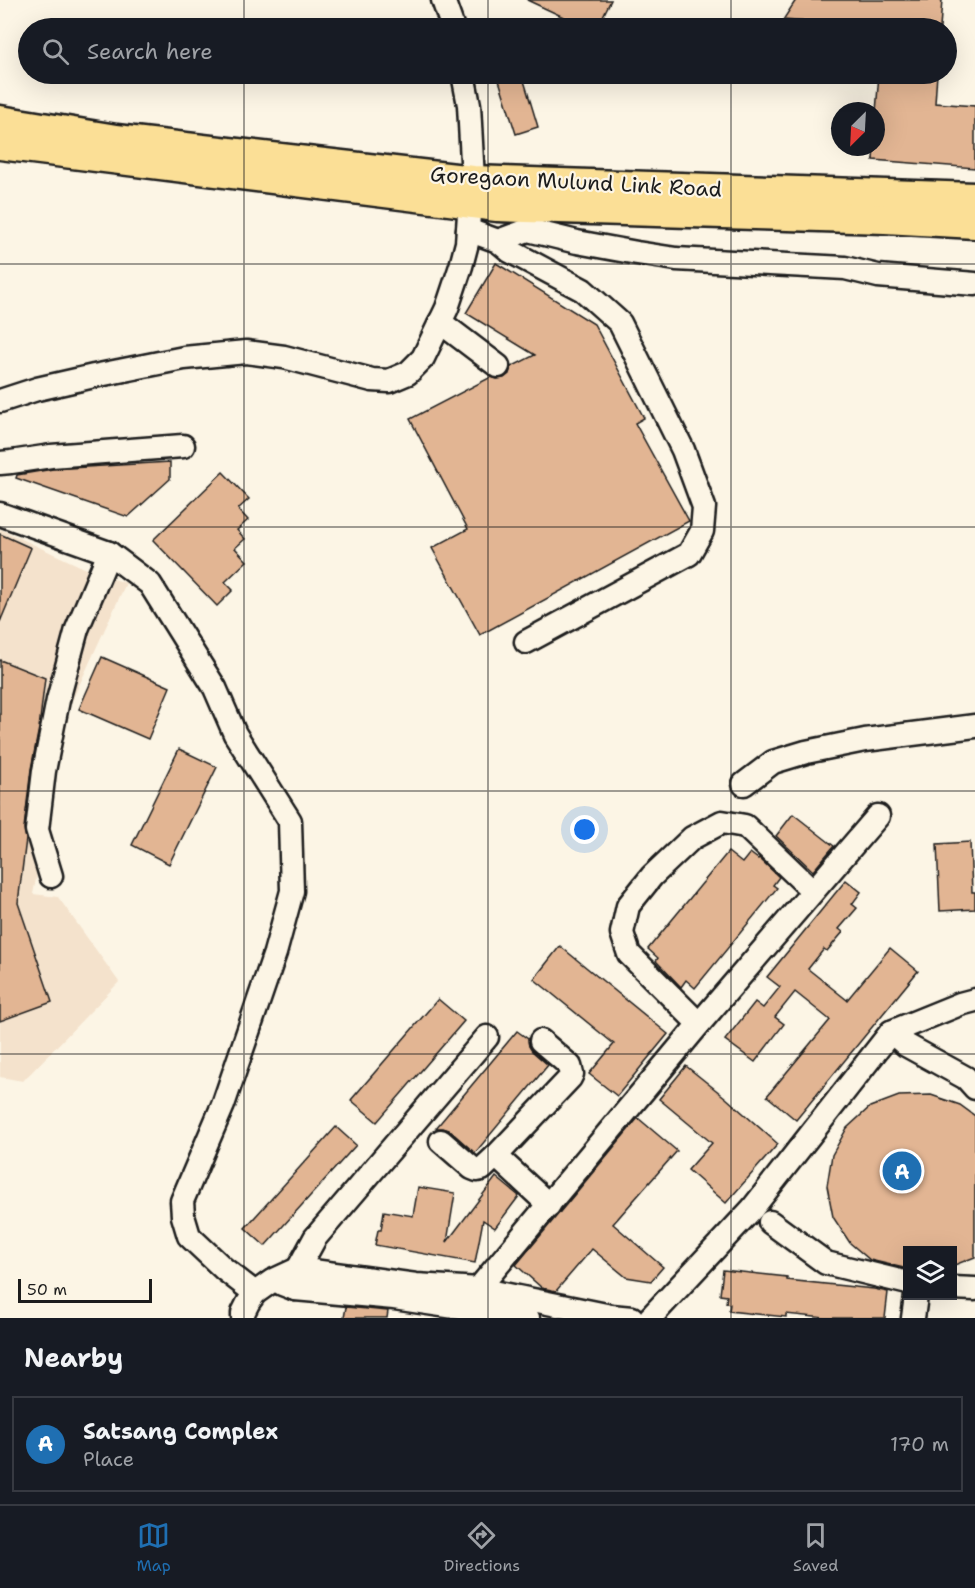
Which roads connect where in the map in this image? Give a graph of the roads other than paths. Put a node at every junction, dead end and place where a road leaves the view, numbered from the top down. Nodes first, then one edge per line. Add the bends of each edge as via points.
1 (443, 0) edge
2 (449, 18) edge
3 (465, 84) edge
4 (0, 120) edge
5 (0, 145) edge
6 (975, 197) edge
7 (470, 205) junction
8 (975, 224) edge
9 (498, 241) junction
10 (975, 284) edge
11 (440, 322) junction
12 (498, 366) dead end
13 (0, 402) edge
14 (183, 446) dead end
15 (0, 463) edge
16 (0, 514) edge
17 (109, 554) junction
18 (526, 642) dead end
19 (975, 726) edge
20 (744, 784) dead end
21 (878, 816) dead end
22 (51, 876) dead end
23 (813, 891) junction
24 (975, 1000) edge
25 (699, 1024) junction
26 (891, 1032) junction
27 (487, 1037) dead end
28 (542, 1041) dead end
29 (975, 1088) edge
30 (441, 1141) dead end
31 (496, 1156) junction
32 (549, 1205) junction
33 (770, 1222) dead end
34 (297, 1279) junction
35 (903, 1282) edge
36 (263, 1287) junction
37 (957, 1288) edge
38 (479, 1289) junction
39 (975, 1289) edge
40 (915, 1300) edge
41 (463, 1307) junction
42 (243, 1318) edge
43 (528, 1318) edge
44 (632, 1318) edge
45 (650, 1318) edge
46 (913, 1318) edge

1 - 2 street
3 - 7 street via 469,105
4 - 7 main road, Goregaon Mulund Link Road
5 - 7 main road, Goregaon Mulund Link Road
6 - 7 main road, Goregaon Mulund Link Road
7 - 8 main road, Goregaon Mulund Link Road
7 - 9 street
7 - 11 street via 467,243
9 - 10 street via 528,230 676,259 845,268 878,276
9 - 18 street via 583,290 620,323 683,450 705,507 702,531 689,554
11 - 12 street
11 - 13 street via 423,358 408,373 389,381 246,352 184,358 94,376
14 - 15 street
16 - 17 street
17 - 22 street via 77,629 46,759 37,830
17 - 36 street via 150,584 215,687 235,734 290,821 292,891 281,932 223,1105 182,1201 189,1236 224,1269
19 - 20 street via 806,752 773,762
21 - 23 street
23 - 25 street
23 - 25 street via 745,826 722,822 692,838 652,876 628,906 622,933 629,954
24 - 26 street
25 - 32 street
26 - 29 street via 906,1045 966,1078
26 - 45 street via 752,1209
27 - 34 street via 315,1238
28 - 31 street via 570,1066 572,1074
30 - 31 street via 477,1170
31 - 32 street
32 - 38 street
33 - 35 street via 826,1263
34 - 36 street
34 - 38 street
34 - 41 street
36 - 42 street via 248,1303
37 - 39 street
38 - 41 street
38 - 44 street
40 - 46 street
41 - 43 street

